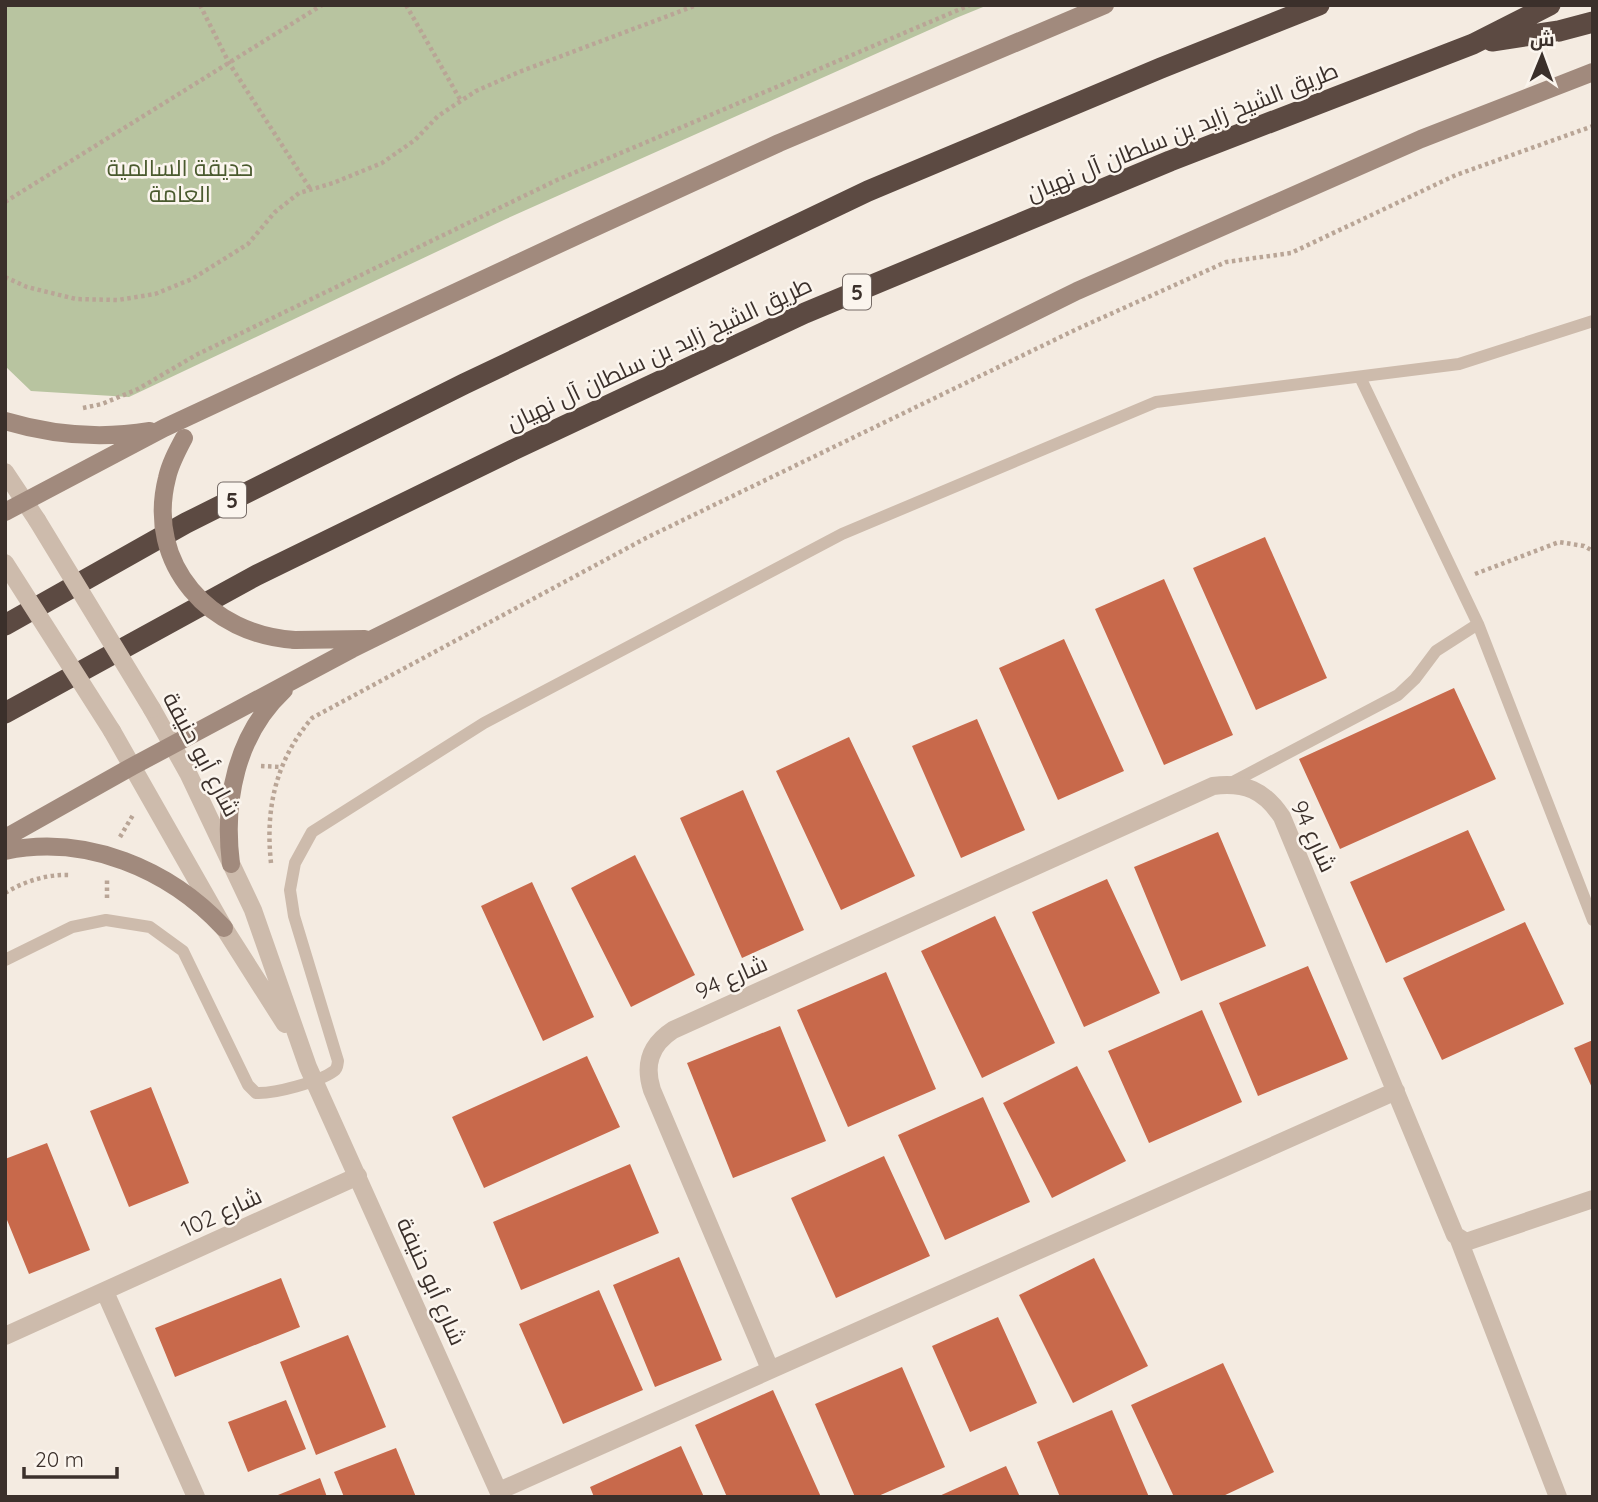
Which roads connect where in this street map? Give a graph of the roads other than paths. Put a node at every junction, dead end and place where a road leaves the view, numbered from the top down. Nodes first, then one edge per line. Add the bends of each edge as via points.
1 (1105, 5) edge
2 (1319, 5) edge
3 (1550, 5) edge
4 (1593, 22) edge
5 (1473, 44) junction
6 (1593, 72) edge
7 (1593, 321) edge
8 (1360, 376) junction
9 (211, 405) junction
10 (5, 421) edge
11 (164, 428) junction
12 (5, 472) edge
13 (25, 502) junction
14 (5, 512) edge
15 (5, 563) edge
16 (1478, 624) junction
17 (5, 625) edge
18 (375, 638) junction
19 (295, 680) junction
20 (5, 713) edge
21 (173, 745) junction
22 (133, 766) junction
23 (1229, 784) junction
24 (5, 838) edge
25 (5, 851) edge
26 (231, 864) junction
27 (1593, 920) edge
28 (224, 928) junction
29 (5, 960) edge
30 (300, 1048) junction
31 (314, 1080) junction
32 (1396, 1091) junction
33 (358, 1176) junction
34 (1593, 1199) edge
35 (1459, 1240) junction
36 (105, 1292) junction
37 (5, 1336) edge
38 (770, 1369) junction
39 (500, 1494) edge
40 (196, 1497) edge
41 (1558, 1497) edge

1 - 9 main road via 779,143
2 - 17 highway, 5 via 868,191 186,523
3 - 5 highway, طريق الشيخ زايد بن سلطان آل نهيان / 5
4 - 5 highway
5 - 20 highway, طريق الشيخ زايد بن سلطان آل نهيان / 5 via 1157,167 805,313 257,575
6 - 18 main road via 1421,139 1077,291
7 - 8 lane via 1459,364
8 - 16 lane
8 - 31 lane via 1156,402 842,534 484,723 312,832 295,863 290,890 338,1061 334,1071
9 - 11 main road
9 - 18 main road, bridge via 184,438 163,499 163,521 174,563 198,599 224,619 274,639
10 - 11 main road via 80,435
11 - 13 main road
12 - 13 street, شارع أبو حنيفة
13 - 14 main road
13 - 21 street, شارع أبو حنيفة, bridge
15 - 22 street, شارع أبو حنيفة, bridge
16 - 23 lane via 1436,651 1398,695
16 - 27 lane
18 - 19 main road
19 - 21 main road
19 - 26 main road via 254,728 237,767 228,814
21 - 22 main road
21 - 26 street, شارع أبو حنيفة
22 - 24 main road
22 - 28 street, شارع أبو حنيفة
23 - 32 street, شارع 94 via 1260,793 1282,817
23 - 38 street, شارع 94 via 1199,792 673,1030 655,1045 648,1067 652,1090
25 - 28 main road via 63,848 113,856 174,884
26 - 30 street, شارع أبو حنيفة via 253,910
28 - 30 street, شارع أبو حنيفة
29 - 31 lane via 72,927 106,920 150,927 183,951 248,1086 256,1093 268,1094
30 - 31 street, شارع أبو حنيفة
31 - 33 street, شارع أبو حنيفة
32 - 35 street, شارع 94
32 - 38 street
33 - 36 street, شارع 102
33 - 39 street, شارع أبو حنيفة
34 - 35 street via 1466,1242
35 - 41 street, شارع 94
36 - 37 street, شارع 102
36 - 40 street
38 - 39 street

